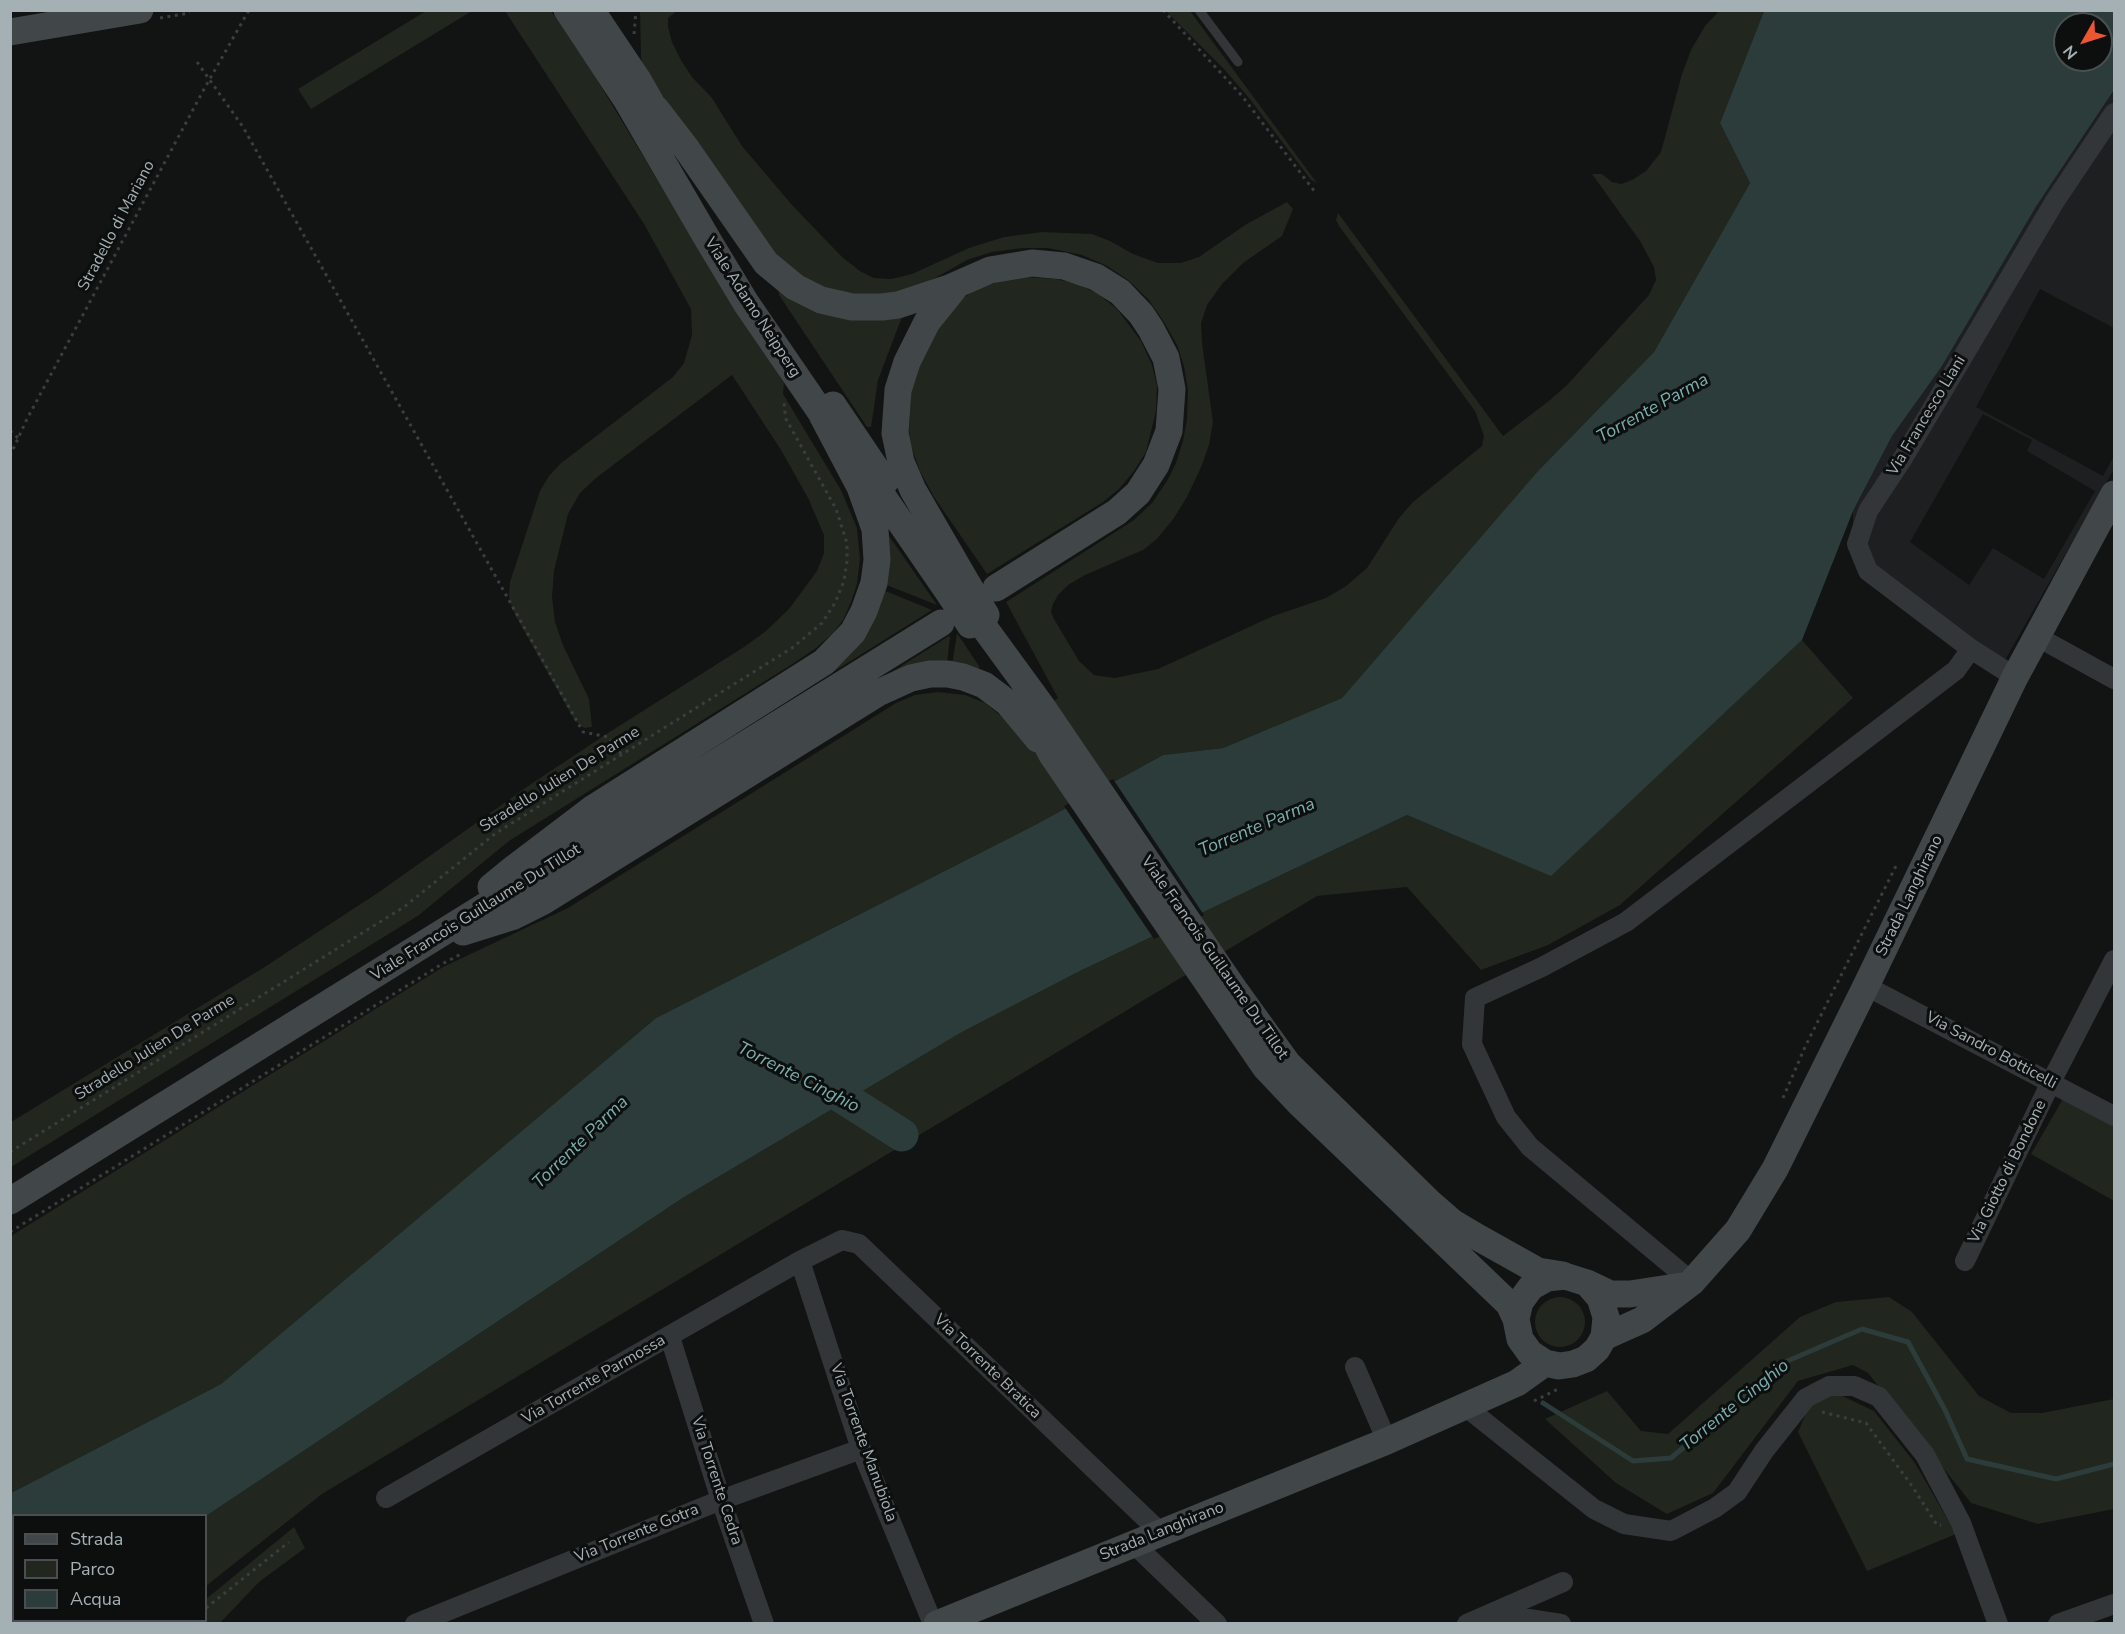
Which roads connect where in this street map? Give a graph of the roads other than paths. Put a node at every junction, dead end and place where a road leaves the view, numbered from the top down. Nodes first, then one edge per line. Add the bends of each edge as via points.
1 (567, 10) edge
2 (591, 10) edge
3 (1199, 10) edge
4 (139, 11) edge
5 (23, 27) edge
6 (1238, 62) dead end
7 (656, 109) junction
8 (2115, 113) edge
9 (957, 285) junction
10 (822, 415) junction
11 (2115, 494) edge
12 (996, 588) dead end
13 (959, 591) junction
14 (941, 623) dead end
15 (2036, 636) junction
16 (1971, 649) junction
17 (2015, 677) junction
18 (2115, 679) edge
19 (1033, 715) junction
20 (427, 943) junction
21 (2115, 960) edge
22 (1866, 986) junction
23 (1228, 998) junction
24 (2051, 1082) junction
25 (2115, 1116) edge
26 (10, 1201) edge
27 (801, 1261) junction
28 (1965, 1261) dead end
29 (1576, 1280) junction
30 (1689, 1284) junction
31 (1518, 1329) junction
32 (670, 1337) junction
33 (1604, 1337) junction
34 (1545, 1363) junction
35 (1355, 1367) dead end
36 (1477, 1402) junction
37 (1387, 1441) junction
38 (861, 1449) junction
39 (386, 1498) dead end
40 (721, 1500) junction
41 (1161, 1533) junction
42 (1134, 1544) junction
43 (1563, 1582) dead end
44 (2115, 1604) edge
45 (1471, 1622) edge
46 (415, 1623) edge
47 (764, 1623) edge
48 (933, 1623) edge
49 (937, 1623) edge
50 (1217, 1623) edge
51 (1561, 1623) edge
52 (1998, 1623) edge
53 (2058, 1623) edge

1 - 10 main road, Viale Adamo Neipperg via 626,99 732,280
2 - 7 main road, Viale Adamo Neipperg
3 - 6 lane
4 - 5 main road
7 - 9 main road via 759,255 795,287 821,300 867,308 914,301
7 - 13 main road, Viale Adamo Neipperg via 676,154 758,293
8 - 16 street, Via Francesco Liani via 2055,201 1868,511 1857,544 1868,571
9 - 12 main road via 990,270 1018,264 1080,270 1110,284 1131,303 1151,329 1170,372 1169,430 1156,465 1138,493 1105,521
9 - 13 main road via 927,322 913,347 898,390 895,425 906,476
10 - 13 main road, Viale Adamo Neipperg
10 - 20 main road via 860,487 875,529 874,583 853,632 824,662 573,823
11 - 15 main road, Strada Langhirano
13 - 19 main road, Viale Francois Guillaume Du Tillot, bridge
14 - 20 main road, Viale Francois Guillaume Du Tillot
15 - 17 main road, Strada Langhirano
15 - 18 street
16 - 17 street, Via Francesco Liani
16 - 30 street via 1956,670 1626,922 1475,998 1472,1044 1506,1117 1530,1148
17 - 22 main road, Strada Langhirano
19 - 20 main road via 974,681 942,674 911,678 878,693 542,902 514,916
19 - 23 main road, Viale Francois Guillaume Du Tillot
19 - 23 main road, Viale Francois Guillaume Du Tillot via 1052,755
20 - 26 main road, Viale Francois Guillaume Du Tillot
21 - 24 street, Via Giotto di Bondone
22 - 24 street, Via Sandro Botticelli
22 - 30 main road, Strada Langhirano via 1775,1169 1738,1230
23 - 29 main road, Viale Francois Guillaume Du Tillot via 1299,1077 1440,1212 1538,1270
23 - 31 main road, Viale Francois Guillaume Du Tillot via 1255,1054 1281,1086 1509,1304
24 - 25 street, Via Sandro Botticelli
24 - 28 street, Via Giotto di Bondone
27 - 32 street, Via Torrente Parmossa
27 - 38 street, Via Torrente Manubiola
27 - 41 street, Via Torrente Bratica via 842,1240 859,1245
29 - 30 main road via 1610,1294
29 - 31 main road, Strada Langhirano via 1547,1278 1531,1287 1520,1302
29 - 33 main road via 1600,1298 1606,1317
30 - 33 main road, Strada Langhirano via 1642,1320
31 - 34 main road via 1530,1353
31 - 36 main road, Strada Langhirano via 1507,1371
32 - 39 street, Via Torrente Parmossa
32 - 40 street, Via Torrente Cedra
33 - 34 main road, Strada Langhirano via 1597,1349 1580,1362 1559,1366
34 - 36 main road, Strada Langhirano via 1517,1383
35 - 37 street
36 - 37 main road, Strada Langhirano
36 - 52 street via 1594,1509 1624,1524 1671,1532 1737,1492 1806,1398 1829,1386 1854,1386 1879,1397 1925,1455 1961,1523
37 - 41 main road, Strada Langhirano
38 - 40 street, Via Torrente Gotra
38 - 48 street, Via Torrente Manubiola
40 - 46 street, Via Torrente Gotra
40 - 47 street, Via Torrente Cedra
41 - 42 main road, Strada Langhirano
42 - 49 main road, Strada Langhirano
42 - 50 street
43 - 45 street
44 - 53 street
45 - 51 street via 1529,1619

